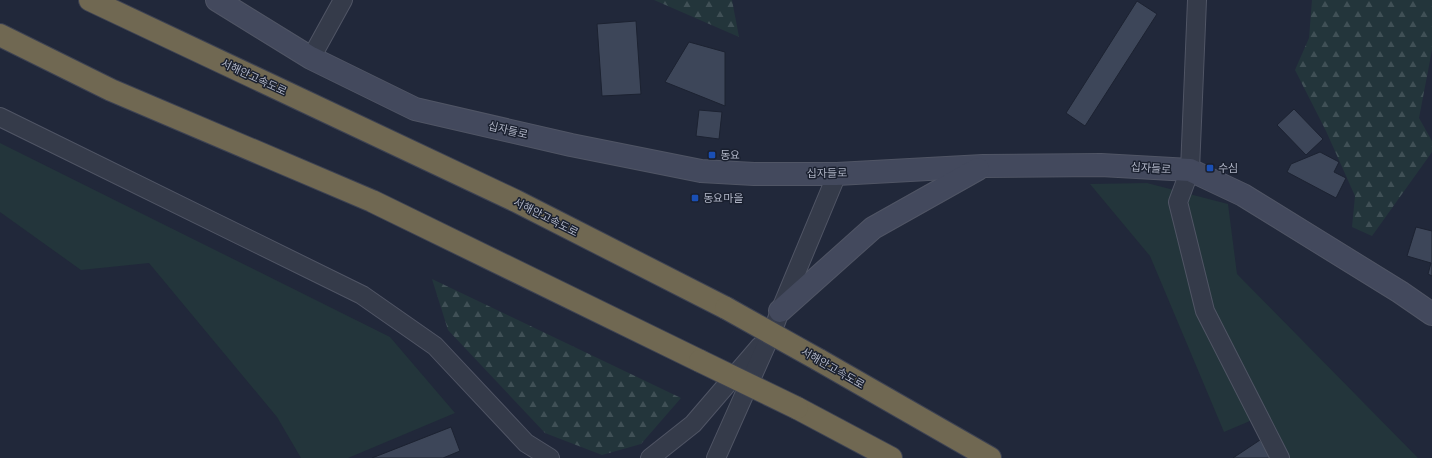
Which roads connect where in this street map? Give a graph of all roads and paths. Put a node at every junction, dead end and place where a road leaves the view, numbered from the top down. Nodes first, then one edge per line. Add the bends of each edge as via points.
1 (90, 0) edge
2 (217, 0) edge
3 (343, 0) edge
4 (1197, 0) edge
5 (0, 35) edge
6 (311, 58) junction
7 (0, 116) edge
8 (984, 166) junction
9 (1190, 170) junction
10 (837, 174) junction
11 (1432, 314) edge
12 (777, 320) junction
13 (550, 458) edge
14 (650, 458) edge
15 (716, 458) edge
16 (890, 458) edge
17 (990, 458) edge
18 (1280, 458) edge

1 - 17 highway, 서해안고속도로, bridge via 516,201 726,308
2 - 6 main road, 십자들로
3 - 6 street
4 - 9 street
5 - 16 highway, bridge via 111,90 372,201 797,408
6 - 10 main road, 십자들로 via 415,109 571,144 701,171
7 - 13 street via 362,295 435,346 526,443
8 - 9 main road, 십자들로 via 1101,165
8 - 10 main road, 십자들로
8 - 12 main road via 873,228
9 - 11 main road, 십자들로 via 1243,195
9 - 18 street via 1178,202 1205,311
10 - 12 street
12 - 14 street via 693,424
12 - 15 street

